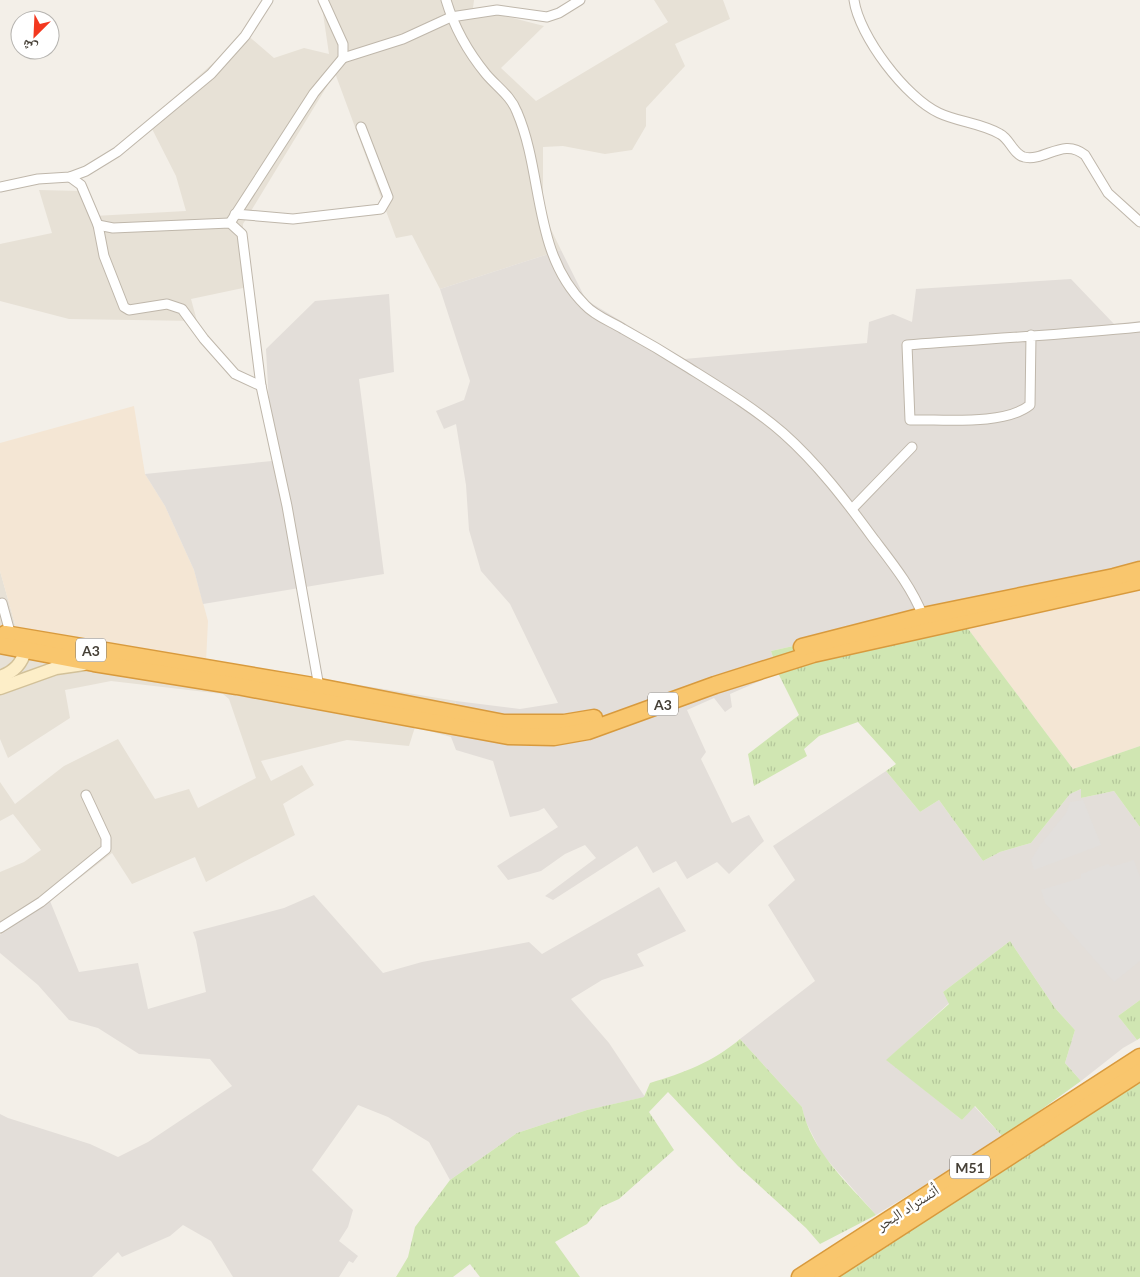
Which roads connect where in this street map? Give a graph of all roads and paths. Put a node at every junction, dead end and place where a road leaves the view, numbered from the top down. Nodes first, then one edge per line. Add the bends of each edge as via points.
1 (268, 0) edge
2 (323, 0) edge
3 (446, 0) edge
4 (580, 0) edge
5 (854, 0) edge
6 (451, 17) junction
7 (343, 58) junction
8 (361, 127) dead end
9 (86, 171) junction
10 (70, 177) junction
11 (0, 187) edge
12 (83, 189) junction
13 (235, 214) junction
14 (1140, 222) edge
15 (230, 223) junction
16 (98, 225) junction
17 (1140, 327) edge
18 (1031, 335) junction
19 (261, 386) junction
20 (912, 447) dead end
21 (852, 509) junction
22 (1140, 570) edge
23 (1140, 581) edge
24 (2, 603) dead end
25 (923, 616) junction
26 (4, 638) edge
27 (24, 655) junction
28 (94, 663) junction
29 (0, 669) edge
30 (0, 676) edge
31 (319, 687) junction
32 (0, 688) edge
33 (86, 795) dead end
34 (0, 928) edge
35 (1140, 1057) edge
36 (1140, 1072) edge
37 (800, 1277) edge
38 (823, 1277) edge

1 - 9 street via 245,36 211,74 117,152
2 - 7 street via 343,44
3 - 6 street
4 - 6 street via 560,13 547,16 497,10
5 - 14 street via 861,22 882,58 920,102 952,119 986,127 1000,134 1022,156 1030,158 1068,148 1080,151 1108,193
6 - 7 street via 403,39
6 - 21 street via 472,56 508,96 516,110 549,244 569,285 584,304 755,411 799,449
7 - 13 street via 314,93
8 - 13 street via 388,197 380,209 294,219
9 - 10 street
9 - 12 street
10 - 11 street via 38,179
10 - 12 street
12 - 16 street
13 - 15 street
15 - 16 street via 113,228
15 - 19 street via 242,234 244,242
16 - 19 street via 104,256 124,307 129,310 167,304 182,309 235,374
17 - 18 street
18 - 18 street via 1030,405 1024,410 982,419 910,420 907,344
19 - 31 street via 288,506
20 - 21 street
21 - 25 street via 908,583
22 - 25 highway, A3
23 - 28 highway, A3 via 813,654 588,731 554,737 508,736 246,687
24 - 26 street
25 - 31 highway, A3 via 815,642 602,716 574,722 504,723
26 - 27 highway, A3
26 - 31 highway, A3
27 - 28 highway, A3
27 - 29 street
27 - 30 street via 9,674
28 - 32 street via 56,668
33 - 34 street via 106,838 106,849 41,902
35 - 37 highway, أتستراد البحر / M51
36 - 38 highway, أتستراد البحر / M51

